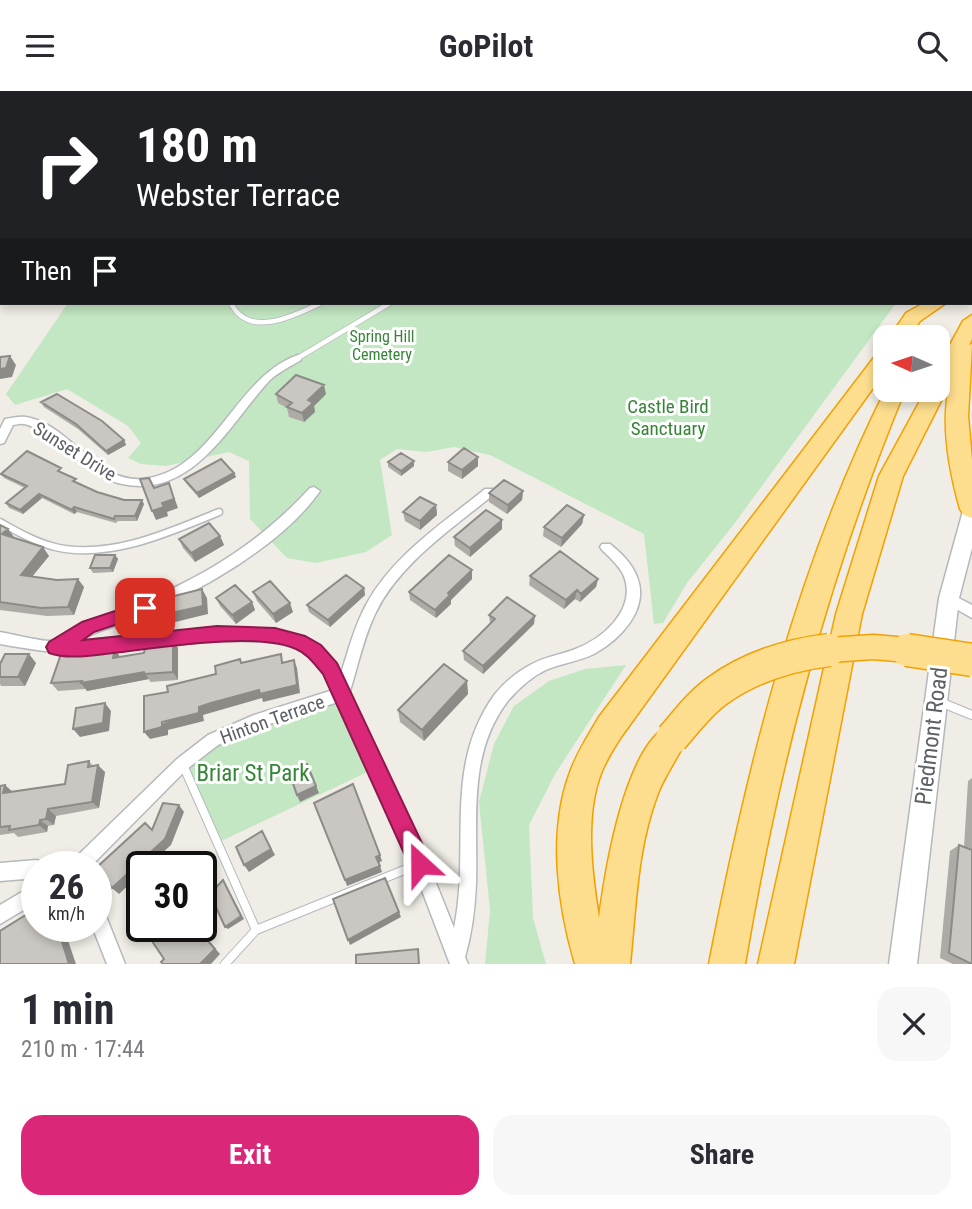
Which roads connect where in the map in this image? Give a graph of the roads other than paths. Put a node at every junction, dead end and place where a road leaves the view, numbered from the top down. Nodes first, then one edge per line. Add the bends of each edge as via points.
1 (232, 305) edge
2 (317, 305) edge
3 (384, 305) edge
4 (934, 305) edge
5 (936, 305) edge
6 (972, 321) edge
7 (907, 325) edge
8 (925, 325) edge
9 (972, 350) edge
10 (298, 358) joint
11 (950, 363) edge
12 (873, 373) edge
13 (889, 403) edge
14 (929, 403) edge
15 (0, 440) edge
16 (314, 491) dead end
17 (489, 492) edge
18 (972, 510) edge
19 (219, 512) dead end
20 (0, 521) edge
21 (606, 547) dead end
22 (949, 598) junction
23 (972, 613) edge
24 (0, 638) edge
25 (55, 647) junction
26 (972, 660) edge
27 (342, 694) junction
28 (936, 700) junction
29 (972, 715) edge
30 (182, 764) junction
31 (94, 851) edge
32 (420, 864) junction
33 (21, 870) edge
34 (0, 872) edge
35 (21, 902) edge
36 (0, 915) edge
37 (256, 930) junction
38 (108, 942) edge
39 (458, 960) edge
40 (116, 964) edge
41 (225, 964) edge
42 (593, 964) edge
43 (612, 964) edge
44 (727, 964) edge
45 (776, 964) edge
46 (903, 964) edge

1 - 2 lane via 246,320 260,323 294,317
3 - 10 lane, Sunset Drive
4 - 7 highway
5 - 8 highway
6 - 11 highway
9 - 18 highway via 959,387 960,447
10 - 15 street, Sunset Drive via 268,376 208,448 171,475 152,482 131,484 113,478 25,420 9,422
12 - 42 highway via 610,727 583,779 577,844 580,899
13 - 44 highway via 859,469 811,606 744,865
14 - 45 highway via 891,476 849,614
16 - 25 street via 296,514 263,541 193,587 88,627
17 - 27 street, Hinton Terrace via 386,586 371,608
18 - 22 street, Piedmont Road
19 - 20 lane via 131,542 81,549 35,541
21 - 39 street via 632,579 634,598 629,614 600,643 520,679 482,731 468,778 466,908
22 - 23 street
22 - 28 street, Piedmont Road
24 - 25 street
25 - 27 street via 217,633 275,636 299,641 315,651
26 - 43 highway, bridge via 918,649 838,647 773,663 718,691 673,738 649,776 636,812 620,892
27 - 30 street, Hinton Terrace via 232,730
27 - 32 street
28 - 29 lane
28 - 46 street, Piedmont Road
30 - 31 street, Hinton Terrace
30 - 37 lane
32 - 37 lane
32 - 39 street
33 - 34 street
35 - 36 street
37 - 41 lane
38 - 40 street

